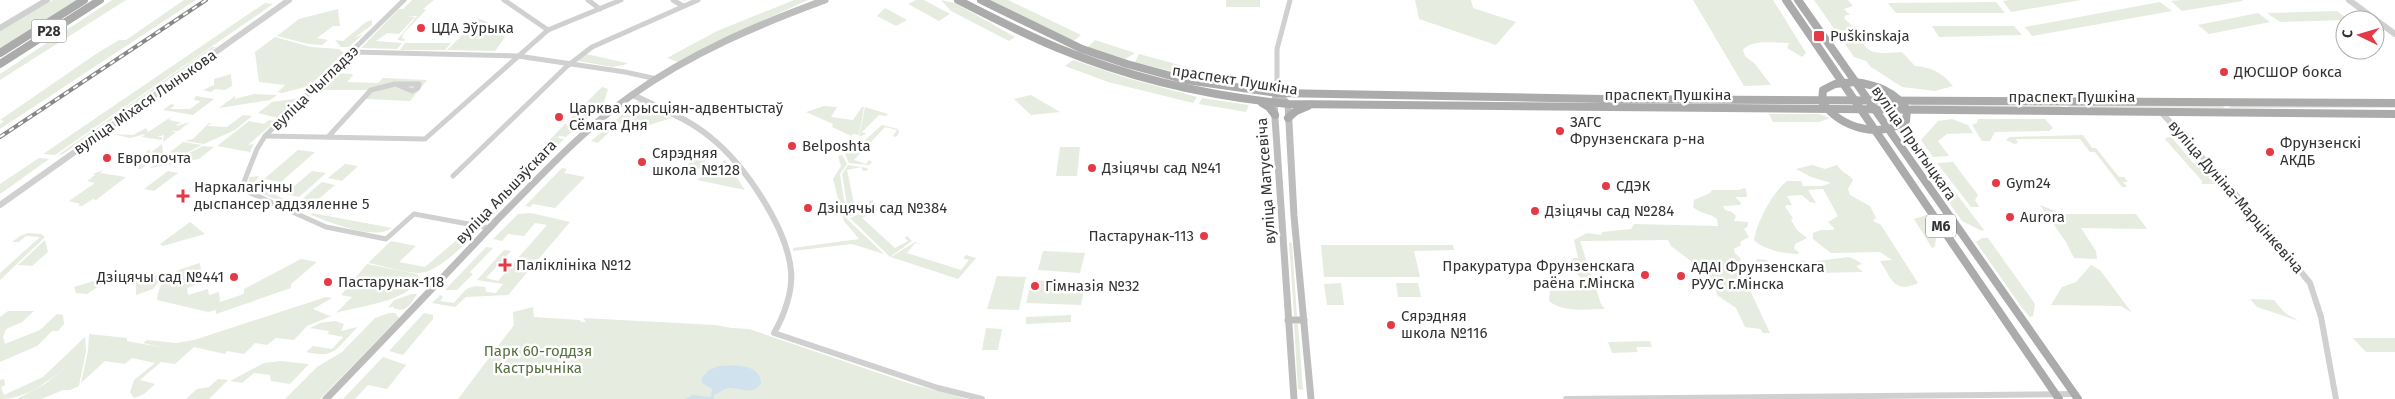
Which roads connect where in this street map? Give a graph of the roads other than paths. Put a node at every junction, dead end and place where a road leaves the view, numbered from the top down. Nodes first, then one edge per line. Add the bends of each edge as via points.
1 (47, 0) edge
2 (84, 0) edge
3 (100, 0) edge
4 (289, 0) edge
5 (404, 0) edge
6 (504, 0) edge
7 (588, 0) edge
8 (621, 0) edge
9 (673, 0) edge
10 (698, 0) edge
11 (814, 0) edge
12 (826, 0) edge
13 (958, 0) edge
14 (982, 0) edge
15 (1290, 0) edge
16 (1786, 0) edge
17 (1798, 0) edge
18 (2349, 0) edge
19 (683, 6) junction
20 (600, 9) junction
21 (787, 13) junction
22 (0, 28) edge
23 (548, 30) junction
24 (2395, 34) edge
25 (351, 52) junction
26 (0, 53) edge
27 (518, 56) junction
28 (0, 64) edge
29 (570, 64) junction
30 (657, 79) junction
31 (1841, 82) junction
32 (1855, 82) junction
33 (398, 85) dead end
34 (1277, 93) junction
35 (633, 95) junction
36 (1256, 100) junction
37 (1822, 100) junction
38 (1854, 101) junction
39 (1868, 101) junction
40 (1900, 101) junction
41 (2395, 102) edge
42 (1274, 103) junction
43 (1288, 104) junction
44 (1312, 105) junction
45 (1874, 109) junction
46 (1907, 109) junction
47 (1827, 110) junction
48 (1861, 110) junction
49 (2161, 112) junction
50 (2395, 114) edge
51 (1275, 115) junction
52 (1288, 118) junction
53 (1875, 130) junction
54 (1888, 130) junction
55 (265, 136) junction
56 (328, 137) junction
57 (453, 176) dead end
58 (1280, 196) junction
59 (0, 205) edge
60 (1294, 216) junction
61 (490, 228) junction
62 (1288, 320) junction
63 (1304, 320) junction
64 (2332, 377) junction
65 (2037, 397) edge
66 (2057, 397) edge
67 (2077, 397) edge
68 (326, 399) edge
69 (982, 399) edge
70 (1294, 399) edge
71 (1312, 399) edge
72 (1566, 399) edge
73 (2336, 399) edge
74 (2341, 399) edge

1 - 22 street
2 - 26 main road, Р28
3 - 28 main road, Р28
4 - 59 street, вуліца Міхася Лынькова
5 - 25 street, вуліца Чыгладзэ
6 - 23 street
7 - 20 street
8 - 20 street
9 - 19 street
10 - 19 street
11 - 21 main road, вуліца Альшэўскага
12 - 21 main road, вуліца Альшэўскага
13 - 36 main road, праспект Пушкіна via 1048,44 1109,68 1168,84
14 - 34 main road, праспект Пушкіна via 1082,49 1119,62 1186,80
15 - 34 street via 1277,49
16 - 31 main road, вуліца Прытыцкага / М6
17 - 32 main road, вуліца Прытыцкага / М6
18 - 24 street
19 - 29 street via 600,42
20 - 23 street
21 - 30 main road, вуліца Альшэўскага via 720,43
23 - 27 street
25 - 27 street
25 - 55 street, вуліца Чыгладзэ
27 - 29 street
27 - 56 street via 424,139
29 - 30 street
29 - 57 street
30 - 35 main road, вуліца Альшэўскага
31 - 32 main road
31 - 37 main road via 1826,88 1822,92
31 - 38 main road, вуліца Прытыцкага / М6
32 - 39 main road, вуліца Прытыцкага / М6
32 - 40 main road via 1878,87
33 - 56 street via 371,90
34 - 37 main road, праспект Пушкіна
34 - 42 main road, вуліца Матусевіча
34 - 43 main road, вуліца Матусевіча
35 - 61 main road, вуліца Альшэўскага via 576,140
35 - 69 street via 712,138 758,190 784,244 791,272 789,290 774,333 938,388
36 - 42 main road, праспект Пушкіна
36 - 51 main road via 1269,107
37 - 38 main road, праспект Пушкіна
37 - 47 main road
38 - 39 main road, праспект Пушкіна
38 - 48 main road, вуліца Прытыцкага / М6
39 - 40 main road, праспект Пушкіна
39 - 45 main road, вуліца Прытыцкага / М6
40 - 41 main road, праспект Пушкіна
40 - 46 main road
42 - 43 main road, праспект Пушкіна
42 - 51 main road, вуліца Матусевіча
43 - 44 main road, праспект Пушкіна
43 - 52 main road, вуліца Матусевіча
44 - 47 main road, праспект Пушкіна
44 - 52 main road
45 - 46 main road, праспект Пушкіна
45 - 48 main road, праспект Пушкіна
45 - 54 main road, вуліца Прытыцкага / М6
46 - 49 main road, праспект Пушкіна
46 - 54 main road via 1908,117 1904,123
47 - 48 main road, праспект Пушкіна
47 - 53 main road via 1849,124
48 - 53 main road, вуліца Прытыцкага / М6
49 - 50 main road, праспект Пушкіна
49 - 64 street, вуліца Дуніна-Марцінкевіча via 2310,283 2321,317
51 - 58 main road, вуліца Матусевіча
52 - 60 main road, вуліца Матусевіча
53 - 54 main road
53 - 66 main road, вуліца Прытыцкага / М6
54 - 67 main road, вуліца Прытыцкага / М6
55 - 56 street
55 - 61 street, вуліца Чыгладзэ via 242,187 326,227 386,239 414,214
58 - 60 main road via 1284,192 1288,194
58 - 62 main road, вуліца Матусевіча
60 - 63 main road, вуліца Матусевіча
61 - 68 main road, вуліца Альшэўскага
62 - 63 main road
62 - 70 main road, вуліца Матусевіча
63 - 71 main road, вуліца Матусевіча
64 - 73 street, вуліца Дуніна-Марцінкевіча
64 - 74 street
65 - 66 street
65 - 72 street
66 - 67 street

